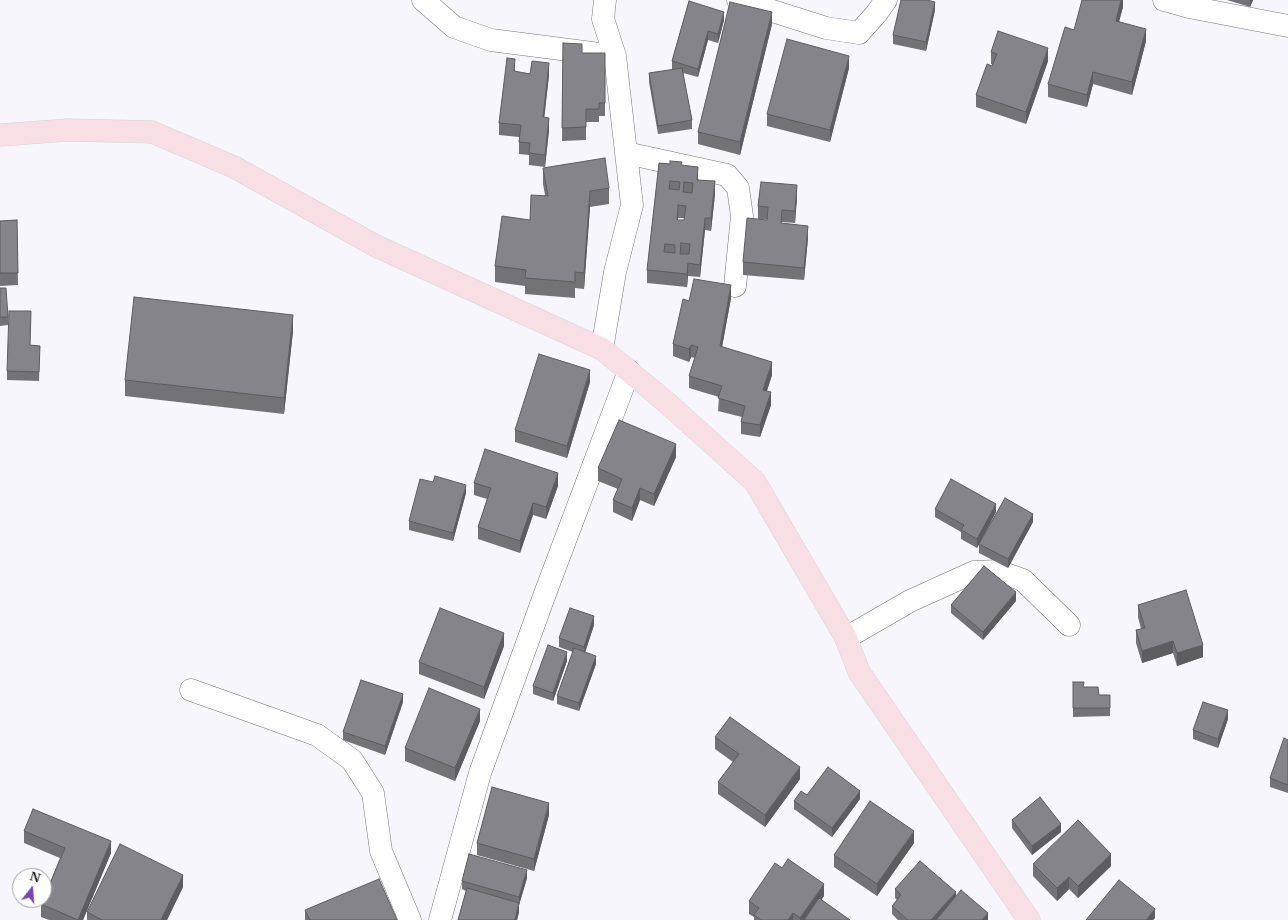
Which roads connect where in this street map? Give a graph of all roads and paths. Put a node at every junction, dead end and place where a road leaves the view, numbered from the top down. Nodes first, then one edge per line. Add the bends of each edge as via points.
1 (423, 0) edge
2 (605, 0) edge
3 (738, 0) edge
4 (886, 0) edge
5 (1164, 0) edge
6 (1288, 26) edge
7 (615, 56) junction
8 (0, 135) edge
9 (626, 153) junction
10 (735, 286) dead end
11 (602, 349) junction
12 (629, 371) junction
13 (1069, 625) dead end
14 (846, 638) junction
15 (191, 690) dead end
16 (410, 920) edge
17 (440, 920) edge
18 (1029, 920) edge

1 - 7 street via 454,26 492,40
2 - 7 street via 602,19
3 - 4 street via 826,28 859,33
5 - 6 street
7 - 9 street
8 - 11 main road via 68,130 152,132 234,166 376,246
9 - 10 street via 727,175 738,188 742,216
9 - 11 street via 632,205 614,272
11 - 12 main road
12 - 14 main road via 755,482
12 - 17 street via 480,773
13 - 14 street via 1023,580 998,570 974,572 910,601
14 - 18 main road via 860,672
15 - 16 street via 317,735 352,760 373,793 381,851

